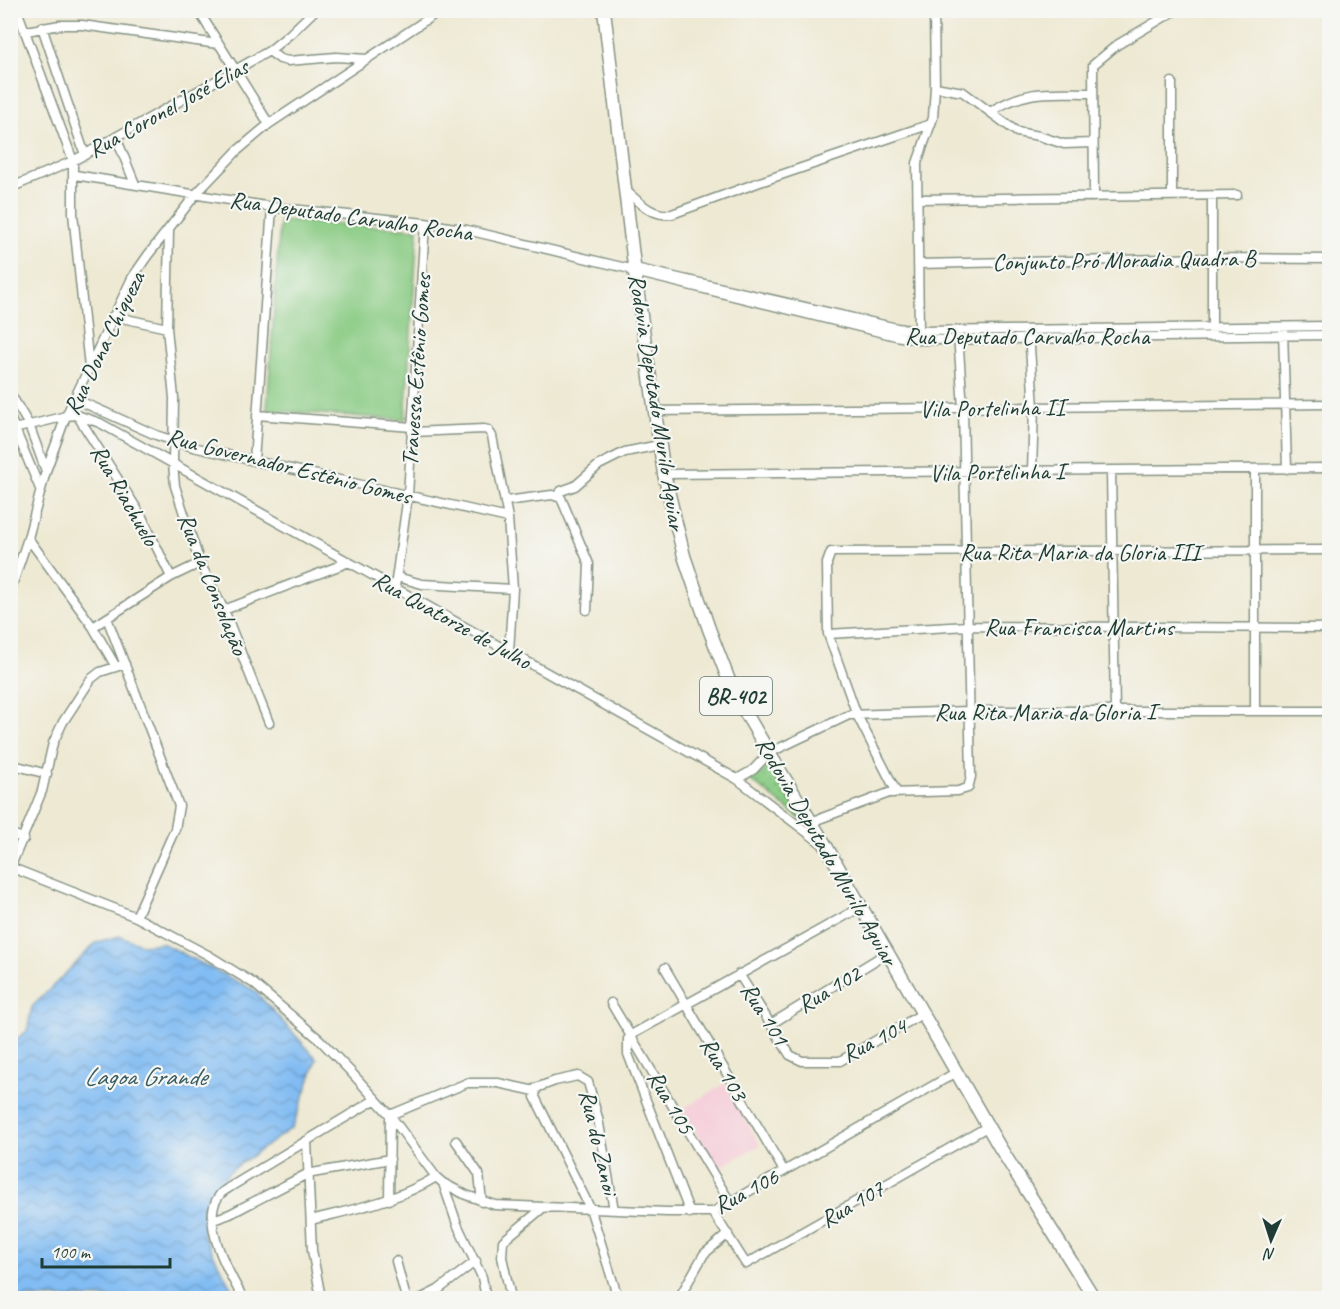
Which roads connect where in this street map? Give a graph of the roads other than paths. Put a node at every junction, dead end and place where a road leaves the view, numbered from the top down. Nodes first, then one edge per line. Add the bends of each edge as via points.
1 (17, 10) edge
2 (198, 10) edge
3 (315, 10) edge
4 (441, 10) edge
5 (604, 10) edge
6 (933, 10) edge
7 (1176, 10) edge
8 (42, 27) junction
9 (27, 31) junction
10 (218, 44) junction
11 (269, 51) junction
12 (367, 59) junction
13 (235, 70) junction
14 (1172, 82) dead end
15 (935, 87) junction
16 (1093, 93) junction
17 (990, 112) junction
18 (269, 124) junction
19 (931, 124) junction
20 (116, 137) junction
21 (1093, 142) junction
22 (85, 155) junction
23 (73, 161) junction
24 (75, 175) junction
25 (135, 184) junction
26 (10, 188) edge
27 (625, 190) junction
28 (196, 194) junction
29 (1237, 195) dead end
30 (1172, 196) junction
31 (1212, 196) junction
32 (1094, 197) junction
33 (918, 199) junction
34 (272, 207) junction
35 (425, 223) junction
36 (169, 229) junction
37 (1212, 258) junction
38 (1329, 259) edge
39 (918, 264) junction
40 (632, 270) junction
41 (10, 271) edge
42 (10, 314) edge
43 (113, 316) junction
44 (1329, 326) edge
45 (167, 328) junction
46 (1283, 330) junction
47 (1212, 332) junction
48 (1029, 334) junction
49 (919, 335) junction
50 (958, 335) junction
51 (1329, 335) edge
52 (89, 367) junction
53 (10, 393) edge
54 (75, 399) junction
55 (1286, 404) junction
56 (1329, 404) edge
57 (1034, 408) junction
58 (963, 409) junction
59 (654, 411) junction
60 (77, 415) junction
61 (257, 415) junction
62 (66, 416) junction
63 (10, 417) edge
64 (29, 424) junction
65 (14, 429) edge
66 (412, 429) junction
67 (172, 441) junction
68 (659, 445) junction
69 (254, 460) junction
70 (173, 464) junction
71 (1329, 468) edge
72 (1255, 469) junction
73 (1287, 469) junction
74 (46, 471) junction
75 (1032, 471) junction
76 (1110, 471) junction
77 (965, 472) junction
78 (664, 474) junction
79 (40, 489) junction
80 (408, 495) junction
81 (557, 496) junction
82 (506, 501) junction
83 (508, 518) junction
84 (28, 538) junction
85 (1329, 550) edge
86 (1255, 551) junction
87 (966, 552) junction
88 (1112, 552) junction
89 (349, 562) junction
90 (200, 563) junction
91 (171, 577) junction
92 (397, 577) junction
93 (395, 587) junction
94 (513, 589) junction
95 (10, 592) edge
96 (224, 610) junction
97 (587, 610) dead end
98 (107, 618) junction
99 (968, 626) junction
100 (93, 627) junction
101 (1113, 627) junction
102 (1329, 628) edge
103 (1255, 629) junction
104 (828, 634) junction
105 (509, 651) junction
106 (126, 664) junction
107 (116, 667) junction
108 (969, 711) junction
109 (1115, 711) junction
110 (1255, 711) junction
111 (1329, 711) edge
112 (857, 715) junction
113 (269, 723) dead end
114 (769, 753) junction
115 (10, 764) edge
116 (47, 774) junction
117 (737, 779) junction
118 (897, 793) junction
119 (811, 822) junction
120 (10, 833) edge
121 (24, 839) junction
122 (826, 846) junction
123 (13, 864) edge
124 (861, 907) junction
125 (136, 917) junction
126 (887, 953) junction
127 (665, 968) dead end
128 (739, 974) junction
129 (611, 1003) dead end
130 (685, 1004) junction
131 (922, 1014) junction
132 (771, 1024) junction
133 (630, 1037) junction
134 (790, 1055) joint
135 (955, 1073) junction
136 (535, 1094) junction
137 (376, 1099) junction
138 (390, 1115) junction
139 (987, 1126) junction
140 (456, 1141) dead end
141 (307, 1142) junction
142 (390, 1159) junction
143 (784, 1171) junction
144 (307, 1174) junction
145 (439, 1180) junction
146 (389, 1200) junction
147 (482, 1202) junction
148 (730, 1202) junction
149 (544, 1208) junction
150 (590, 1208) junction
151 (614, 1210) junction
152 (713, 1212) junction
153 (690, 1213) junction
154 (213, 1220) junction
155 (311, 1220) junction
156 (728, 1234) junction
157 (396, 1261) dead end
158 (476, 1261) junction
159 (439, 1294) edge
160 (243, 1299) edge
161 (321, 1299) edge
162 (406, 1299) edge
163 (422, 1299) edge
164 (486, 1299) edge
165 (512, 1299) edge
166 (618, 1299) edge
167 (679, 1299) edge
168 (1094, 1299) edge

1 - 9 street
2 - 10 street
3 - 11 street, Rua Coronel José Elias
4 - 12 street, Rua Dona Chiqueza
5 - 27 highway, Rodovia Deputado Murilo Aguiar / BR-402
6 - 15 street
7 - 16 street via 1117,45 1093,65
8 - 9 street
8 - 10 street via 82,25
8 - 22 street
9 - 23 street
10 - 13 street
11 - 12 street via 288,61
11 - 13 street, Rua Coronel José Elias
12 - 18 street, Rua Dona Chiqueza
13 - 18 street
13 - 20 street, Rua Coronel José Elias
14 - 30 street
15 - 17 street via 963,92
15 - 19 street
16 - 17 street via 1033,92
16 - 21 street
17 - 21 street via 1017,132 1064,144
18 - 28 street, Rua Dona Chiqueza
19 - 27 street via 672,214 652,212
19 - 33 street via 917,162
20 - 22 street, Rua Coronel José Elias
20 - 25 street
21 - 32 street
22 - 23 street, Rua Coronel José Elias
23 - 24 street
23 - 26 street, Rua Coronel José Elias
24 - 25 street, Rua Deputado Carvalho Rocha
24 - 52 street via 73,213
25 - 28 street, Rua Deputado Carvalho Rocha
27 - 40 highway, Rodovia Deputado Murilo Aguiar / BR-402
28 - 34 street, Rua Deputado Carvalho Rocha
28 - 36 street, Rua Dona Chiqueza
29 - 31 street
30 - 31 street
30 - 32 street
31 - 37 street
32 - 33 street
33 - 39 street
34 - 35 street, Rua Deputado Carvalho Rocha
34 - 61 street
35 - 40 street, Rua Deputado Carvalho Rocha
35 - 66 street, Travessa Estênio Gomes
36 - 43 street, Rua Dona Chiqueza via 132,278
36 - 45 street, Rua da Consolação
37 - 38 street, Conjunto Pró Moradia Quadra B
37 - 39 street, Conjunto Pró Moradia Quadra B
37 - 47 street
39 - 49 street
40 - 49 street, Rua Deputado Carvalho Rocha
40 - 59 highway, Rodovia Deputado Murilo Aguiar / BR-402
41 - 42 street
43 - 45 street
43 - 52 street, Rua Dona Chiqueza
44 - 46 street, Rua Deputado Carvalho Rocha
45 - 67 street, Rua da Consolação via 174,398
46 - 47 street, Rua Deputado Carvalho Rocha
46 - 51 street, Rua Deputado Carvalho Rocha
46 - 55 street
47 - 48 street, Rua Deputado Carvalho Rocha
48 - 50 street, Rua Deputado Carvalho Rocha
48 - 57 street
49 - 50 street, Rua Deputado Carvalho Rocha
50 - 58 street
52 - 54 street, Rua Dona Chiqueza
53 - 64 street
54 - 62 street, Rua Dona Chiqueza
54 - 67 street, Rua Governador Estênio Gomes
55 - 56 street, Vila Portelinha II
55 - 57 street, Vila Portelinha II
55 - 73 street
57 - 58 street, Vila Portelinha II
57 - 75 street
58 - 59 street, Vila Portelinha II
58 - 77 street
59 - 68 highway, Rodovia Deputado Murilo Aguiar / BR-402
60 - 62 street, Rua Quatorze de Julho
60 - 70 street, Rua Quatorze de Julho via 100,423
60 - 91 street, Rua Riachuelo via 142,517
61 - 66 street
61 - 69 street
62 - 64 street, Rua Quatorze de Julho
62 - 74 street, Rua Dona Chiqueza
63 - 65 street
64 - 65 street, Rua Quatorze de Julho
64 - 74 street
65 - 79 street
66 - 80 street, Travessa Estênio Gomes
66 - 82 street via 488,430
67 - 69 street, Rua Governador Estênio Gomes
67 - 70 street, Rua da Consolação
68 - 78 highway, Rodovia Deputado Murilo Aguiar / BR-402
68 - 81 street via 625,452 599,465
69 - 80 street, Rua Governador Estênio Gomes
70 - 89 street, Rua Quatorze de Julho
70 - 90 street, Rua da Consolação via 175,486
71 - 73 street, Vila Portelinha I
72 - 73 street, Vila Portelinha I
72 - 76 street, Vila Portelinha I
72 - 86 street
74 - 79 street, Rua Dona Chiqueza
75 - 76 street, Vila Portelinha I
75 - 77 street, Vila Portelinha I
76 - 88 street
77 - 78 street, Vila Portelinha I
77 - 87 street
78 - 114 highway, Rodovia Deputado Murilo Aguiar / BR-402 via 684,556 709,629 733,691
79 - 84 street, Rua Dona Chiqueza
80 - 83 street, Rua Governador Estênio Gomes
80 - 92 street, Travessa Estênio Gomes
81 - 82 street
81 - 97 street via 565,505 589,564
82 - 83 street
83 - 94 street
84 - 95 street, Rua Dona Chiqueza
84 - 100 street
85 - 86 street, Rua Rita Maria da Gloria III
86 - 88 street, Rua Rita Maria da Gloria III
86 - 103 street
87 - 88 street, Rua Rita Maria da Gloria III
87 - 99 street
87 - 104 street, Rua Rita Maria da Gloria III via 831,552 827,563
88 - 101 street
89 - 93 street, Rua Quatorze de Julho
89 - 96 street
90 - 91 street
90 - 96 street, Rua da Consolação
91 - 98 street
92 - 93 street, Travessa Estênio Gomes
92 - 94 street via 431,585
93 - 105 street, Rua Quatorze de Julho
94 - 105 street
96 - 113 street, Rua da Consolação
98 - 100 street
98 - 106 street
99 - 101 street, Rua Francisca Martins
99 - 104 street, Rua Francisca Martins
99 - 108 street
100 - 107 street
101 - 103 street, Rua Francisca Martins
101 - 109 street
102 - 103 street, Rua Francisca Martins
103 - 110 street
104 - 112 street
105 - 117 street, Rua Quatorze de Julho
106 - 107 street
106 - 125 street via 179,806 175,829
107 - 116 street via 91,679 63,722 53,743
108 - 109 street, Rua Rita Maria da Gloria I
108 - 112 street, Rua Rita Maria da Gloria I
108 - 118 street via 968,788
109 - 110 street, Rua Rita Maria da Gloria I
110 - 111 street, Rua Rita Maria da Gloria I
112 - 114 street, Rua Rita Maria da Gloria I via 849,715
112 - 118 street
114 - 117 street, Rua Rita Maria da Gloria I via 753,770
114 - 119 highway, Rodovia Deputado Murilo Aguiar / BR-402
115 - 116 street
116 - 121 street
117 - 122 street, Rua Quatorze de Julho
118 - 119 street
119 - 122 highway, Rodovia Deputado Murilo Aguiar / BR-402
120 - 121 street
121 - 123 street
122 - 124 highway, Rodovia Deputado Murilo Aguiar / BR-402
123 - 125 street
124 - 126 highway, Rodovia Deputado Murilo Aguiar / BR-402
124 - 128 street
125 - 137 street via 253,983 319,1039
126 - 131 highway, Rodovia Deputado Murilo Aguiar / BR-402
126 - 132 street, Rua 102
127 - 130 street, Rua 103
128 - 130 street
128 - 132 street, Rua 101
129 - 133 street, Rua 105
130 - 133 street
130 - 143 street, Rua 103
131 - 134 street, Rua 104 via 840,1061 802,1061
131 - 135 highway, Rodovia Deputado Murilo Aguiar / BR-402
132 - 134 street, Rua 101
133 - 148 street, Rua 105
133 - 153 street via 628,1054
135 - 139 highway, Rodovia Deputado Murilo Aguiar / BR-402
135 - 143 street, Rua 106
136 - 138 street via 498,1083 467,1083
136 - 150 street
136 - 151 street, Rua do Zanoi via 540,1086 555,1081 581,1077 588,1082
137 - 138 street
137 - 141 street
138 - 142 street
138 - 145 street
139 - 156 street, Rua 107 via 746,1264
139 - 168 highway, Rodovia Deputado Murilo Aguiar / BR-402
140 - 147 street via 479,1174
141 - 144 street
141 - 154 street via 222,1192 214,1207
142 - 144 street
142 - 146 street
143 - 148 street, Rua 106
144 - 154 street
144 - 155 street
145 - 146 street
145 - 147 street, Rua 106
145 - 158 street
146 - 155 street
147 - 149 street, Rua 106
148 - 152 street, Rua 106
149 - 150 street, Rua 106
149 - 165 street via 503,1241 501,1257
150 - 151 street, Rua 106
150 - 166 street
151 - 153 street, Rua 106
152 - 153 street, Rua 106
152 - 156 street, Rua 107
154 - 160 street via 217,1247
155 - 161 street
156 - 167 street via 704,1254
157 - 162 street
158 - 159 street
158 - 164 street
159 - 163 street

